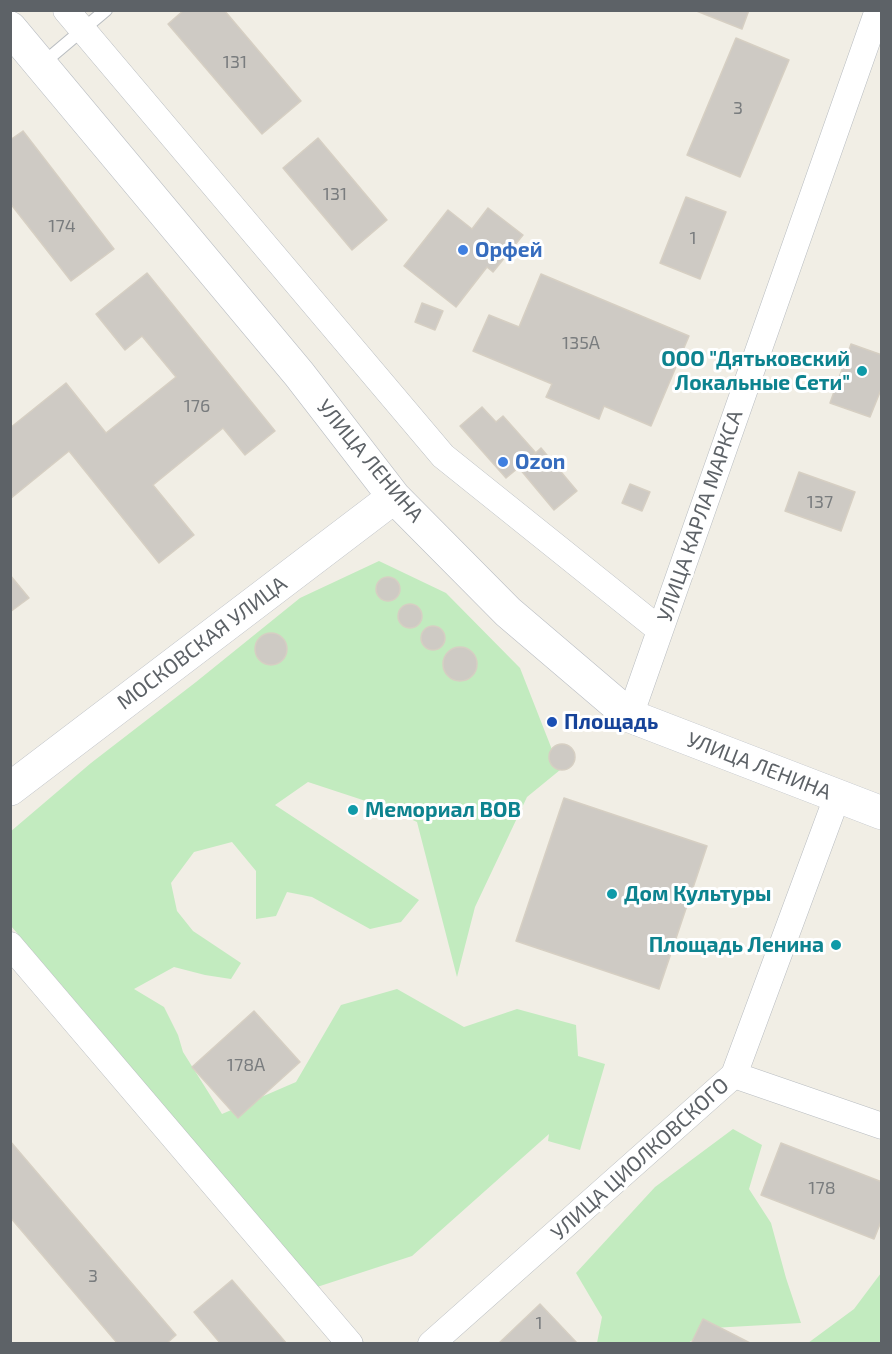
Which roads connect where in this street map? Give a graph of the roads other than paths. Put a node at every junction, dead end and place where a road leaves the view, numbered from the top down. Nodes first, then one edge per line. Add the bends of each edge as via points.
1 (66, 10) edge
2 (106, 10) edge
3 (878, 10) edge
4 (10, 28) edge
5 (83, 30) junction
6 (41, 65) junction
7 (394, 497) junction
8 (660, 630) junction
9 (630, 716) junction
10 (10, 789) edge
11 (837, 797) junction
12 (882, 813) edge
13 (10, 945) edge
14 (734, 1075) junction
15 (882, 1126) edge
16 (350, 1344) edge
17 (431, 1344) edge

1 - 5 street
2 - 5 lane
3 - 8 street, УЛИЦА КАРЛА МАРКСА
4 - 6 main road, УЛИЦА ЛЕНИНА
5 - 6 lane
5 - 8 street via 443,456
6 - 7 main road, УЛИЦА ЛЕНИНА via 298,374
7 - 9 main road, УЛИЦА ЛЕНИНА via 508,612
7 - 10 main road, МОСКОВСКАЯ УЛИЦА
8 - 9 street, УЛИЦА КАРЛА МАРКСА
9 - 11 main road, УЛИЦА ЛЕНИНА
11 - 12 main road, УЛИЦА ЛЕНИНА
11 - 14 street, УЛИЦА ЦИОЛКОВСКОГО
13 - 16 street
14 - 15 street
14 - 17 street, УЛИЦА ЦИОЛКОВСКОГО

